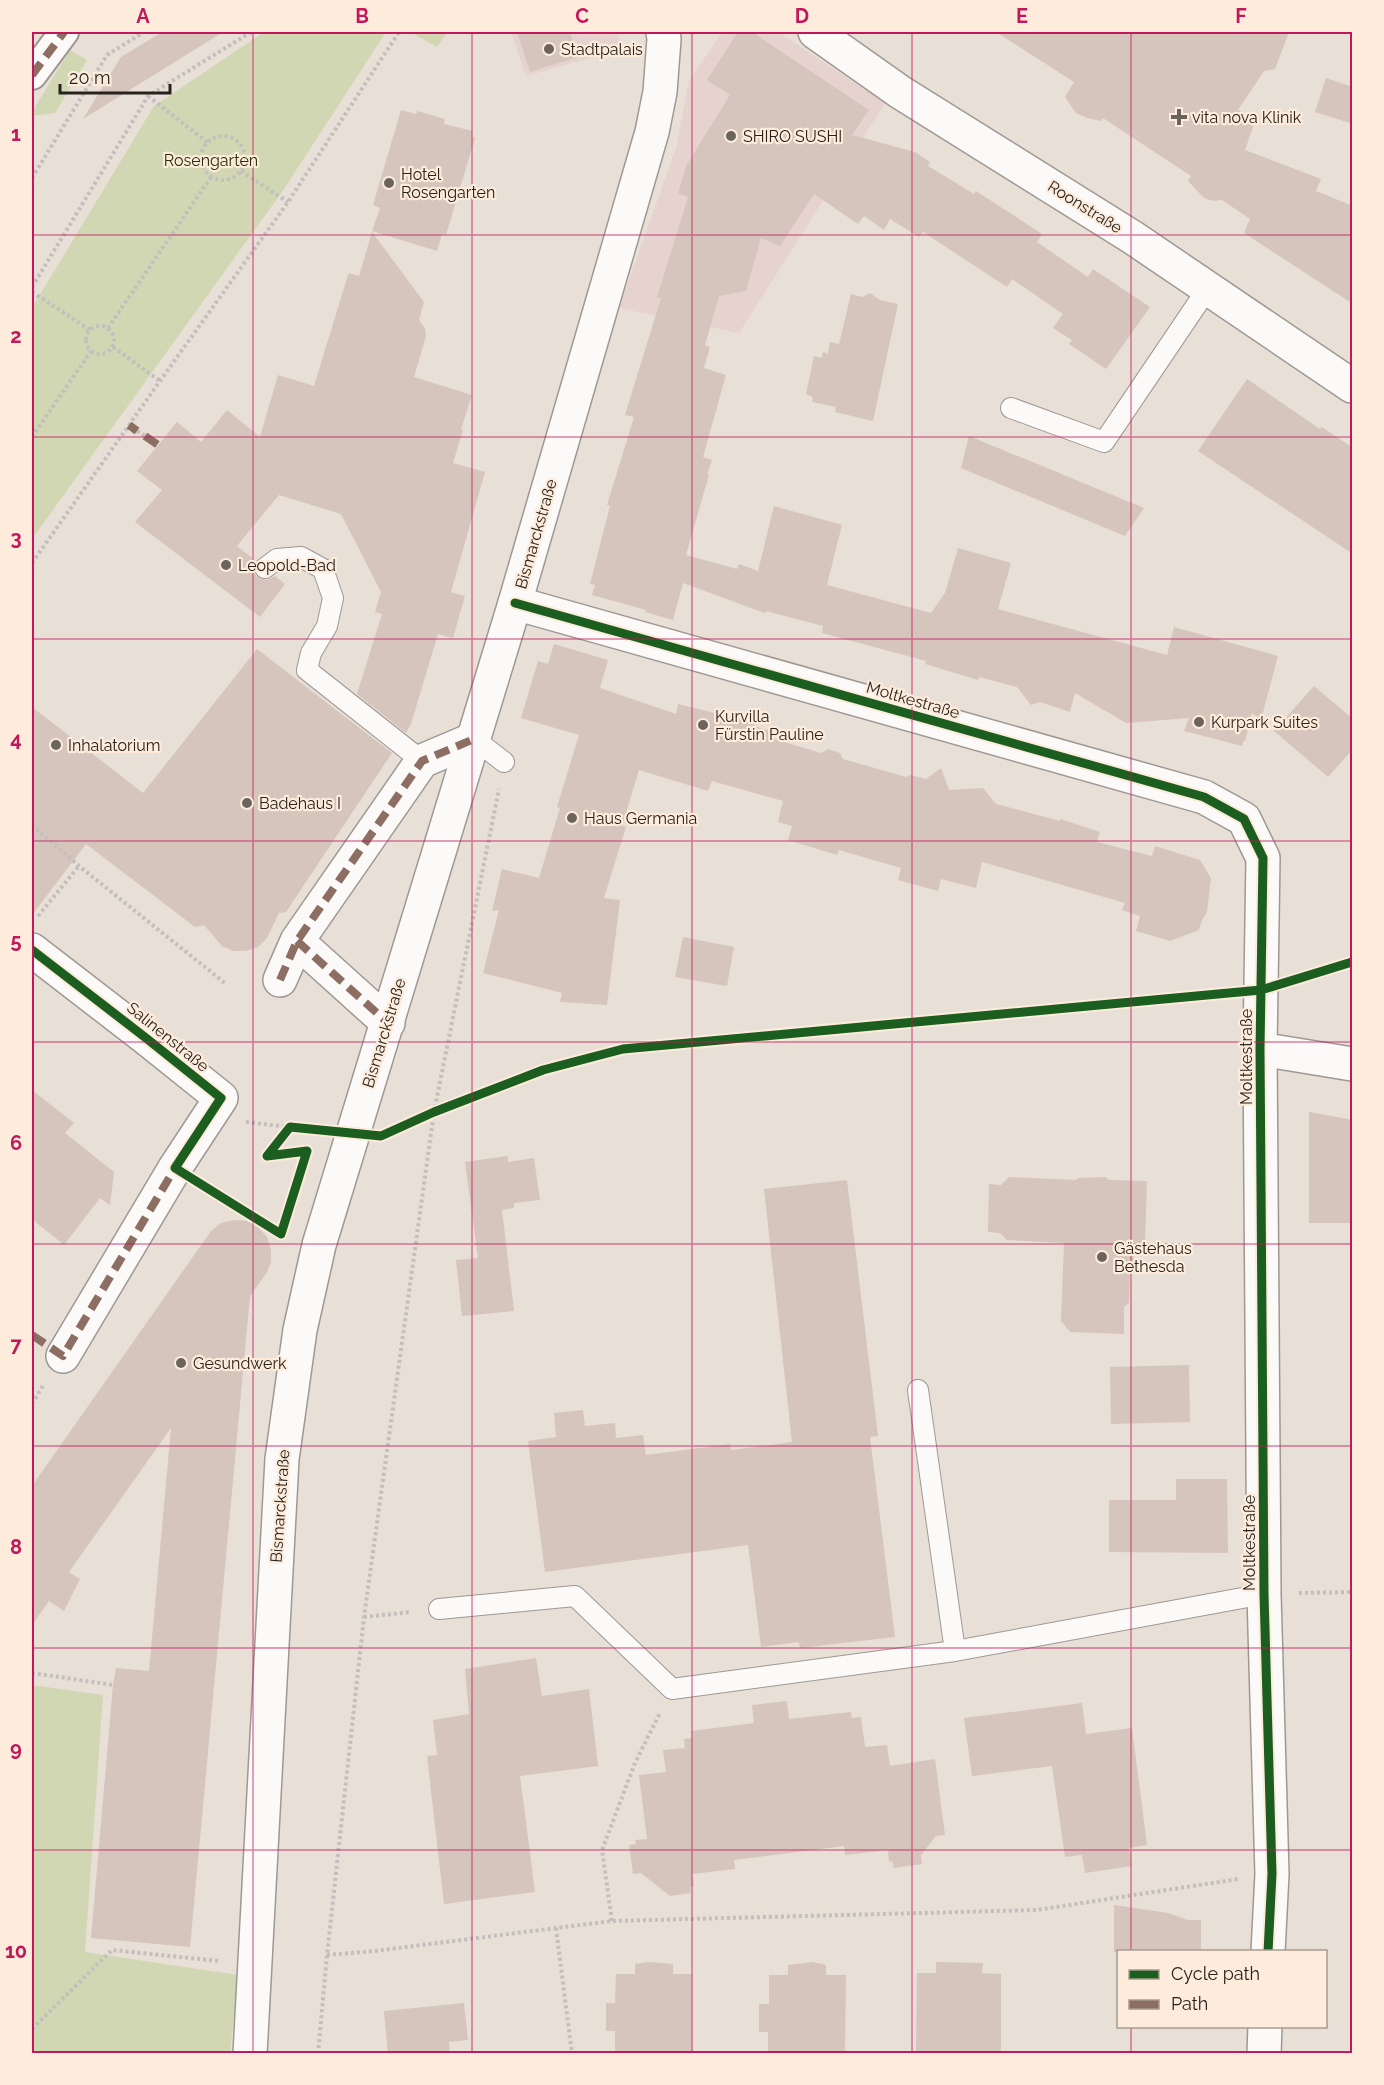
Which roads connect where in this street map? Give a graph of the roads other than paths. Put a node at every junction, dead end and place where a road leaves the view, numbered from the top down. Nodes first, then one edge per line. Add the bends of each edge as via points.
1 (64, 32) edge
2 (815, 32) edge
3 (663, 35) edge
4 (32, 75) edge
5 (1208, 288) junction
6 (1353, 386) edge
7 (1011, 408) dead end
8 (265, 568) dead end
9 (515, 603) junction
10 (474, 739) junction
11 (422, 761) junction
12 (504, 762) road end
13 (297, 941) junction
14 (32, 950) edge
15 (280, 980) dead end
16 (388, 1023) junction
17 (1260, 1048) junction
18 (1353, 1064) edge
19 (63, 1356) dead end
20 (918, 1390) dead end
21 (1264, 1594) junction
22 (439, 1609) road end
23 (955, 1651) junction
24 (1268, 1950) edge
25 (1265, 2028) edge
26 (250, 2054) edge
27 (1264, 2054) edge

1 - 4 street
2 - 5 street, Roonstraße via 900,92
3 - 9 street, Bismarckstraße via 660,92 652,132
5 - 6 street, Roonstraße
5 - 7 lane via 1104,442
8 - 11 lane via 277,559 301,557 323,569 333,598 327,626 311,653 307,670
9 - 10 street, Bismarckstraße
9 - 17 street, Moltkestraße via 1204,797 1244,819 1263,858
10 - 11 street
10 - 12 lane
10 - 16 street, Bismarckstraße
11 - 13 street
13 - 15 street
13 - 16 street
14 - 19 street, Salinenstraße via 220,1098
16 - 26 street, Bismarckstraße via 319,1245 300,1330 282,1459
17 - 18 street
17 - 21 street, Moltkestraße
20 - 23 lane
21 - 23 lane
21 - 24 street, Moltkestraße via 1272,1874
22 - 23 lane via 575,1596 672,1689
25 - 27 street

